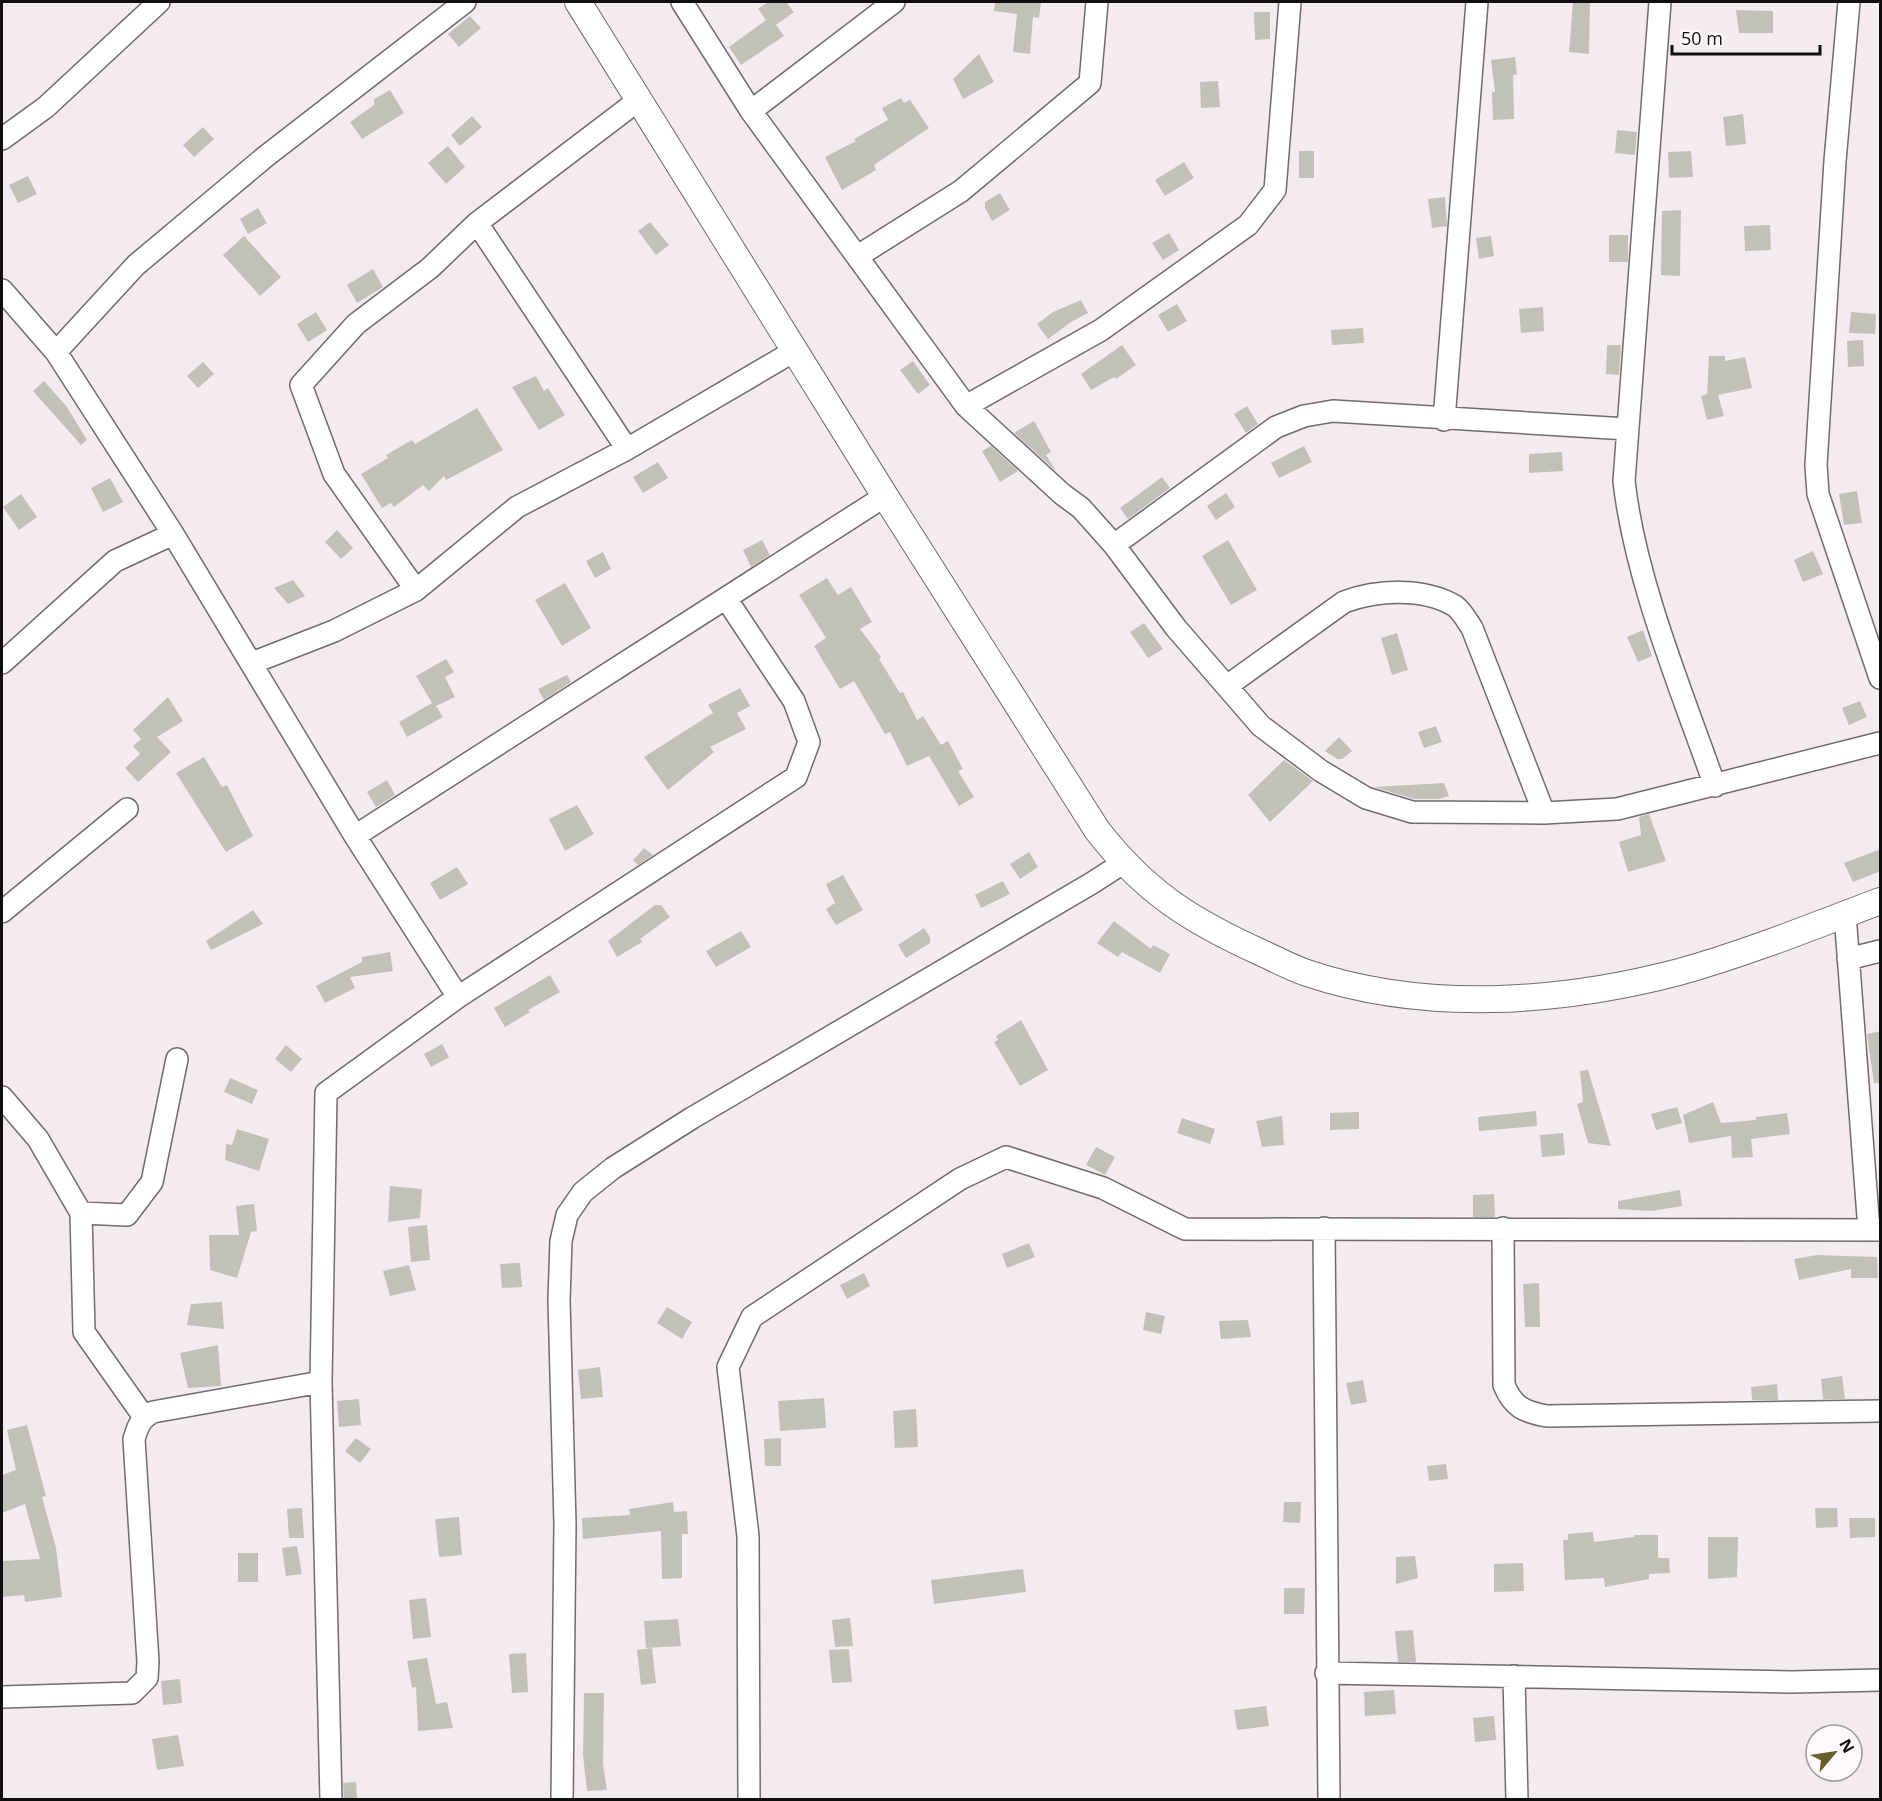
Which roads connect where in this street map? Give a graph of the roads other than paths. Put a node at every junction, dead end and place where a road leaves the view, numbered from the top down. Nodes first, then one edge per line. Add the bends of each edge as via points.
1 (159, 2) edge
2 (465, 2) edge
3 (578, 2) edge
4 (682, 2) edge
5 (894, 2) edge
6 (1097, 2) edge
7 (1290, 2) edge
8 (1477, 2) edge
9 (1660, 2) edge
10 (1849, 2) edge
11 (640, 99) junction
12 (751, 111) junction
13 (2, 139) edge
14 (477, 223) junction
15 (858, 256) junction
16 (2, 290) edge
17 (796, 350) junction
18 (56, 352) junction
19 (966, 406) junction
20 (1444, 420) junction
21 (1627, 429) junction
22 (627, 449) junction
23 (885, 496) junction
24 (174, 534) junction
25 (1113, 545) junction
26 (416, 590) junction
27 (727, 600) junction
28 (2, 663) edge
29 (252, 663) junction
30 (1881, 678) edge
31 (1227, 686) junction
32 (1881, 743) edge
33 (1715, 786) junction
34 (126, 809) dead end
35 (1544, 813) junction
36 (355, 836) junction
37 (1123, 863) junction
38 (1881, 901) edge
39 (2, 912) edge
40 (1845, 914) junction
41 (1881, 951) edge
42 (1848, 960) junction
43 (458, 997) junction
44 (177, 1059) dead end
45 (2, 1097) edge
46 (81, 1213) junction
47 (1324, 1228) junction
48 (1503, 1228) junction
49 (1875, 1230) edge
50 (321, 1382) junction
51 (1881, 1411) edge
52 (144, 1417) junction
53 (1326, 1673) junction
54 (1514, 1676) junction
55 (1881, 1680) edge
56 (2, 1697) edge
57 (331, 1800) edge
58 (562, 1800) edge
59 (749, 1800) edge
60 (1329, 1800) edge
61 (1517, 1800) edge

1 - 13 street via 45,107
2 - 18 street via 266,157 136,265
3 - 11 street
4 - 12 street
5 - 12 street
6 - 15 street via 1090,83 961,191
7 - 19 street via 1275,190 1248,225 1101,330
8 - 20 street
9 - 21 street
10 - 30 street via 1816,465 1818,494
11 - 14 street
11 - 17 street
12 - 15 street
14 - 22 street
14 - 26 street via 430,268 356,324 301,385 334,474
15 - 19 street
16 - 18 street
17 - 22 street
17 - 23 street
18 - 24 street
19 - 25 street via 1081,508
20 - 21 street
20 - 25 street via 1332,411 1304,416 1276,427
21 - 33 street via 1624,481 1633,533
22 - 26 street via 518,507
23 - 27 street
23 - 37 street via 1097,830
24 - 28 street via 115,561
24 - 29 street
25 - 31 street via 1176,628
26 - 29 street via 334,631
27 - 36 street
27 - 43 street via 794,701 808,742 796,777
29 - 36 street
31 - 35 street via 1261,726 1321,771 1366,798 1420,812
31 - 35 street via 1344,602 1386,592 1435,597 1457,607 1472,628
32 - 33 street
33 - 35 street via 1617,809
34 - 39 street
36 - 43 street
37 - 40 street via 1160,897 1211,930 1307,973 1412,996 1556,996 1619,985 1680,971
37 - 58 street via 692,1118 583,1192 567,1215 561,1241 559,1300 564,1524
38 - 40 street
40 - 42 street
41 - 42 street
42 - 49 street
43 - 50 street via 326,1093
44 - 46 street via 152,1182 127,1215
45 - 46 street via 38,1139
46 - 52 street via 84,1332
47 - 48 street
47 - 53 street
47 - 59 street via 1185,1228 1103,1188 1006,1157 960,1179 752,1317 728,1367 748,1536
48 - 49 street
48 - 51 street via 1504,1384 1510,1400 1524,1412 1580,1416
50 - 52 street via 153,1412
50 - 57 street
52 - 56 street via 134,1439 147,1678 132,1693
53 - 54 street
53 - 60 street
54 - 55 street
54 - 61 street

